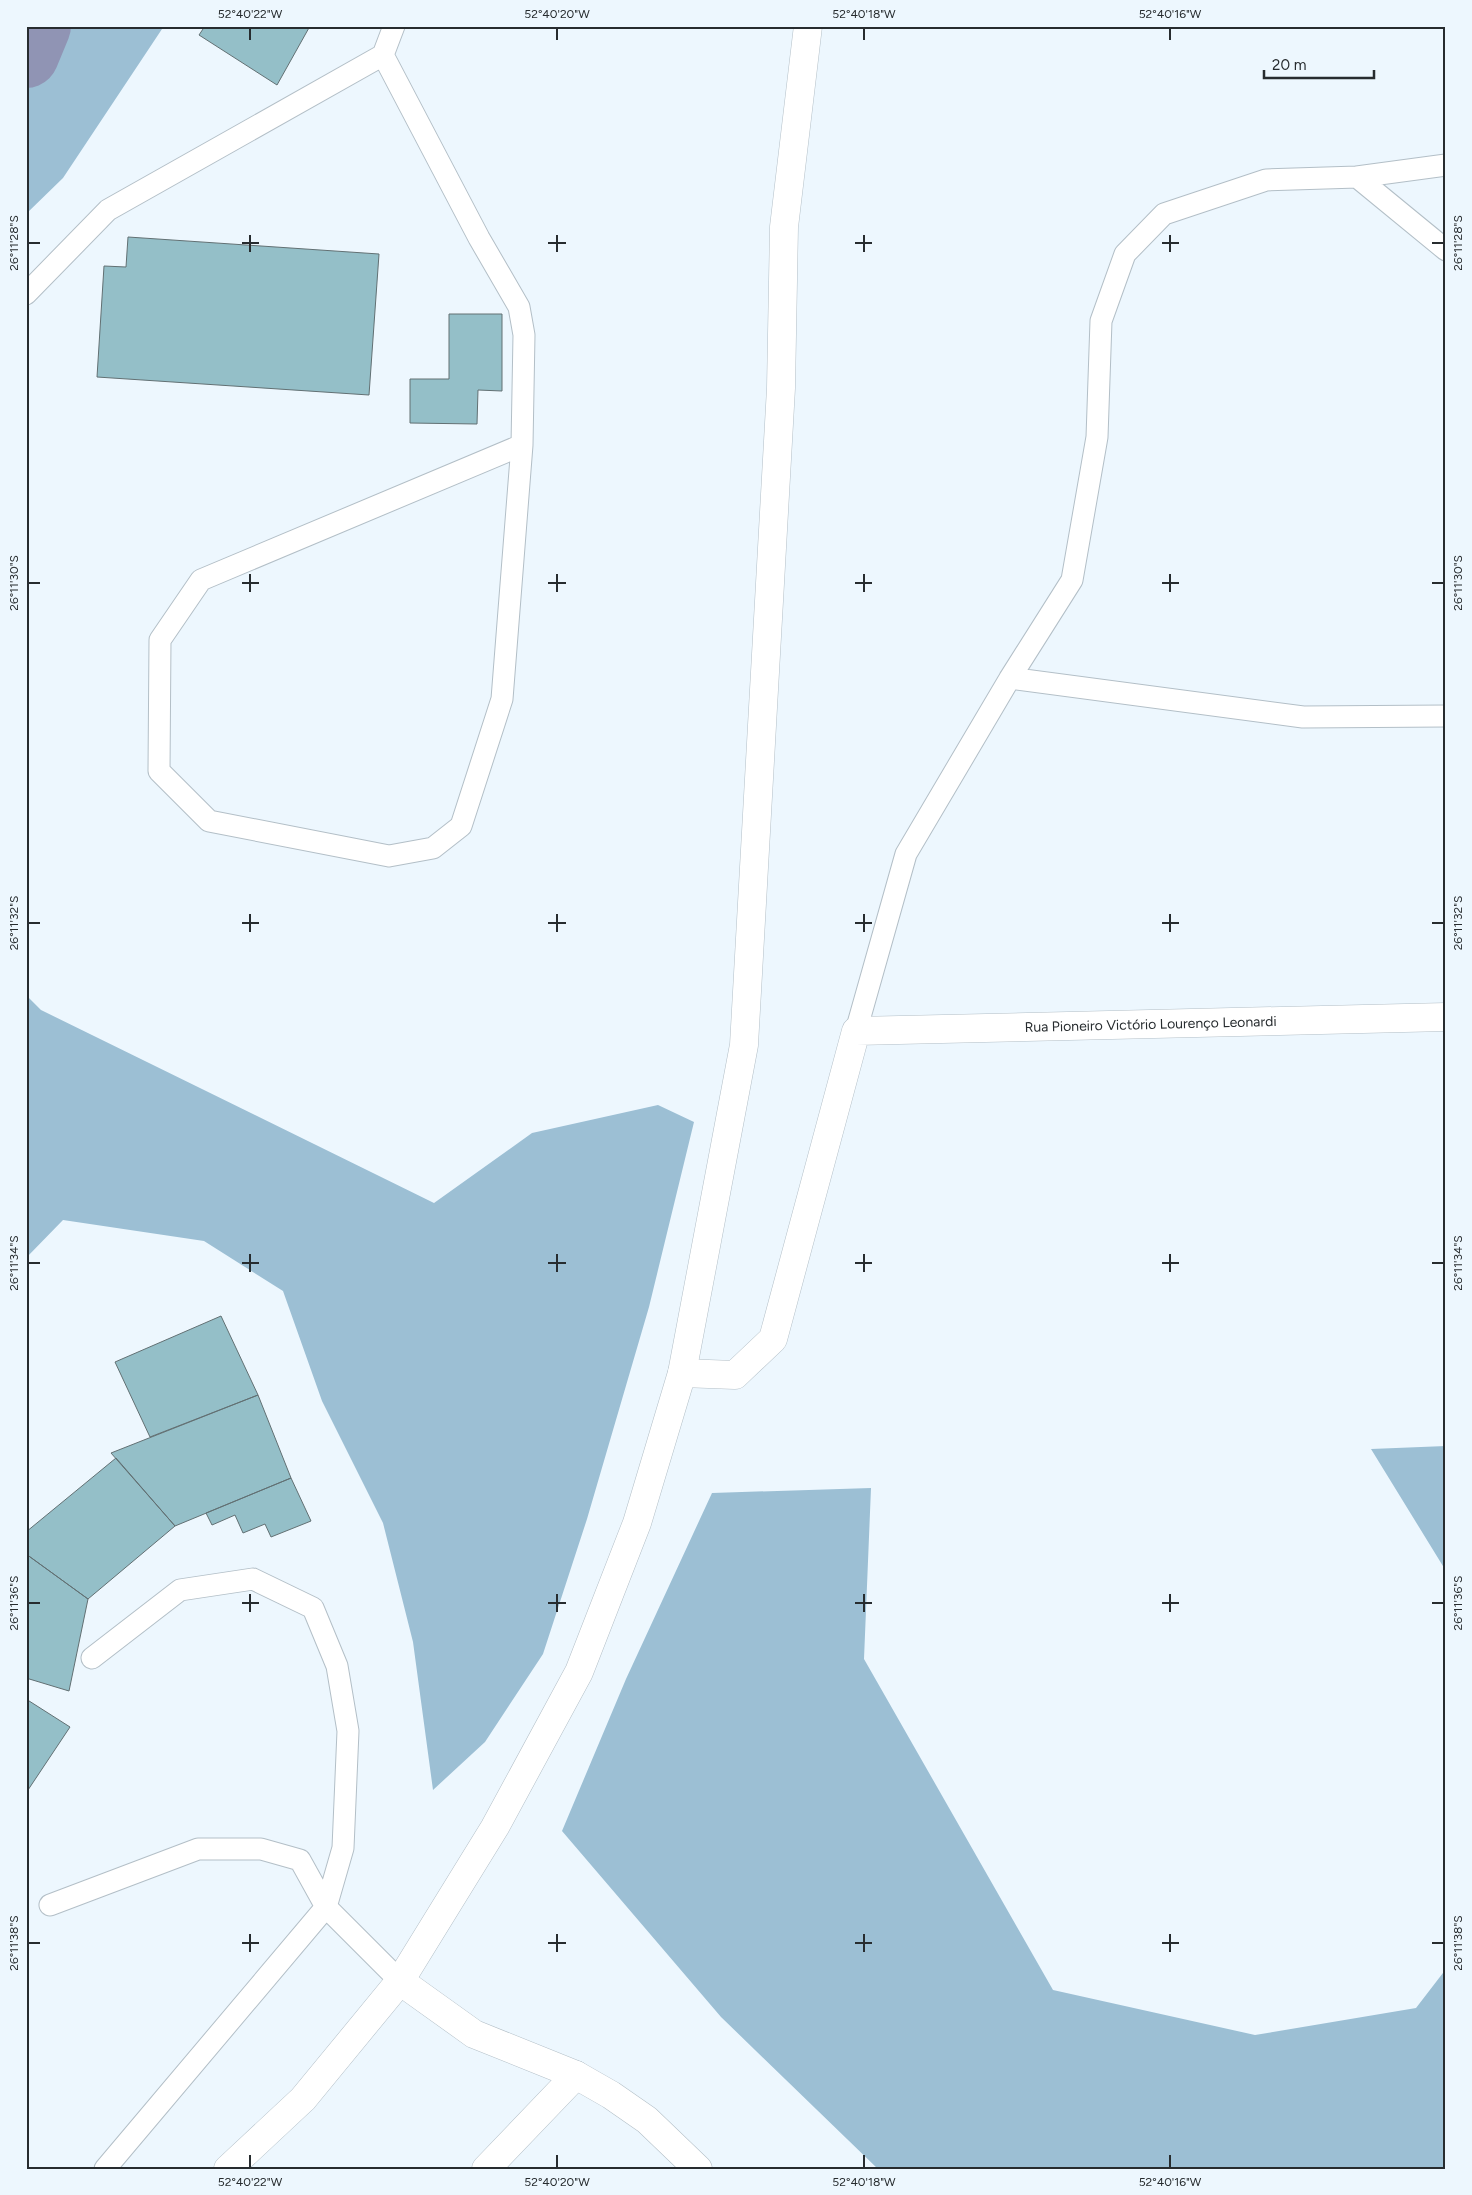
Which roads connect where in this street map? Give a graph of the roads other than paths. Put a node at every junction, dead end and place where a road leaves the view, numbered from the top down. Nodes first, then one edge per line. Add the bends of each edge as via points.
1 (394, 26) edge
2 (808, 26) edge
3 (383, 55) junction
4 (1446, 165) edge
5 (1358, 176) junction
6 (1446, 250) edge
7 (26, 294) edge
8 (522, 444) junction
9 (1010, 678) junction
10 (1446, 716) edge
11 (1446, 1017) edge
12 (856, 1031) junction
13 (682, 1373) junction
14 (92, 1658) dead end
15 (50, 1905) dead end
16 (326, 1907) junction
17 (400, 1981) junction
18 (576, 2075) junction
19 (105, 2169) edge
20 (228, 2169) edge
21 (486, 2169) edge
22 (698, 2169) edge

1 - 3 lane
2 - 13 main road via 784,227 781,388 744,1045
3 - 7 lane via 108,210
3 - 8 lane via 519,307 524,335
4 - 5 lane
5 - 6 lane
5 - 9 lane via 1256,183 1164,214 1125,254 1101,321 1097,437 1072,580
8 - 8 lane via 201,580 160,640 159,771 209,821 389,856 434,848 460,826 502,699
9 - 10 lane via 1303,717
9 - 12 lane via 906,854
11 - 12 main road, Rua Pioneiro Victório Lourenço Leonardi
12 - 13 main road via 774,1339 735,1375
13 - 17 main road via 637,1523 579,1672 495,1827
14 - 16 lane via 180,1590 253,1579 313,1608 337,1666 348,1731 344,1848
15 - 16 lane via 198,1849 261,1849 300,1860
16 - 17 lane
16 - 19 lane
17 - 18 main road via 474,2034
17 - 20 main road via 303,2099
18 - 21 main road
18 - 22 main road via 647,2120

